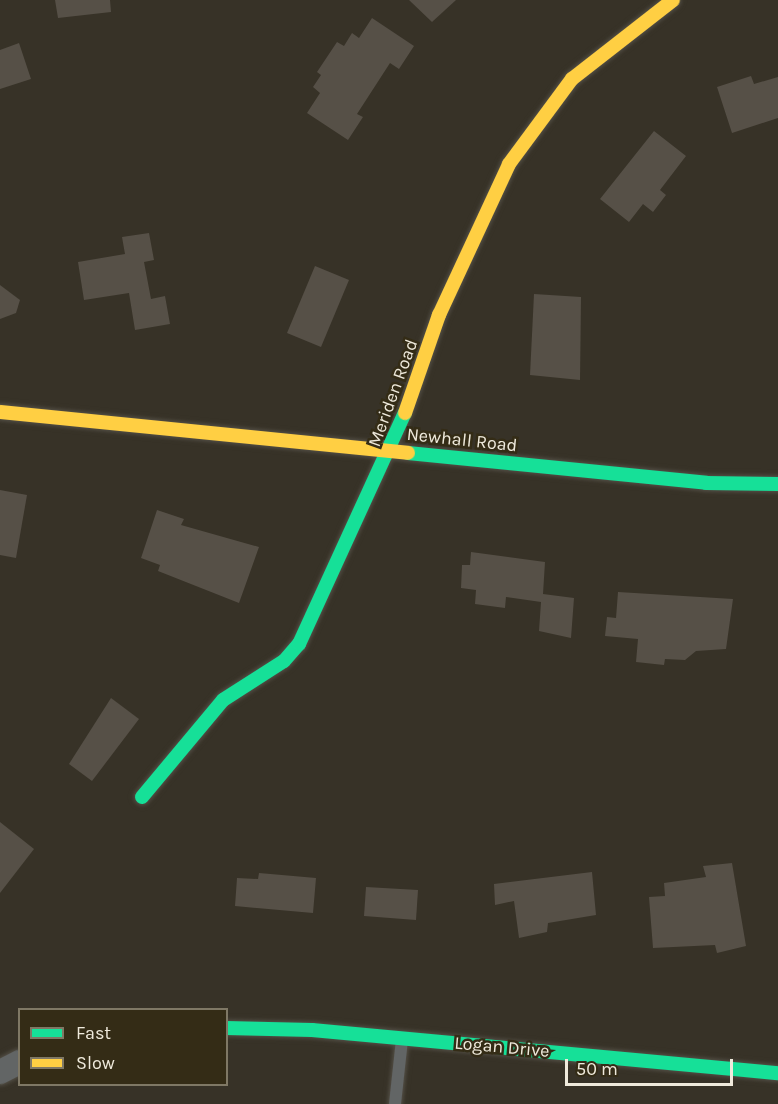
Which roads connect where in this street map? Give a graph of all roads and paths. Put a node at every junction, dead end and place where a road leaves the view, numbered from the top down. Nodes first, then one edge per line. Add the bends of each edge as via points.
1 (673, 0) edge
2 (0, 412) edge
3 (392, 451) junction
4 (778, 484) edge
5 (142, 797) dead end
6 (228, 1028) edge
7 (402, 1038) junction
8 (18, 1063) edge
9 (0, 1072) edge
10 (778, 1073) edge
11 (395, 1104) edge

1 - 3 street, Meriden Road via 572,79 509,164 440,315
2 - 3 street, Newhall Road
3 - 4 street, Newhall Road via 706,483
3 - 5 street, Meriden Road via 299,644 284,661 223,700
6 - 7 street, Logan Drive
7 - 10 street, Logan Drive
7 - 11 lane
8 - 9 street

